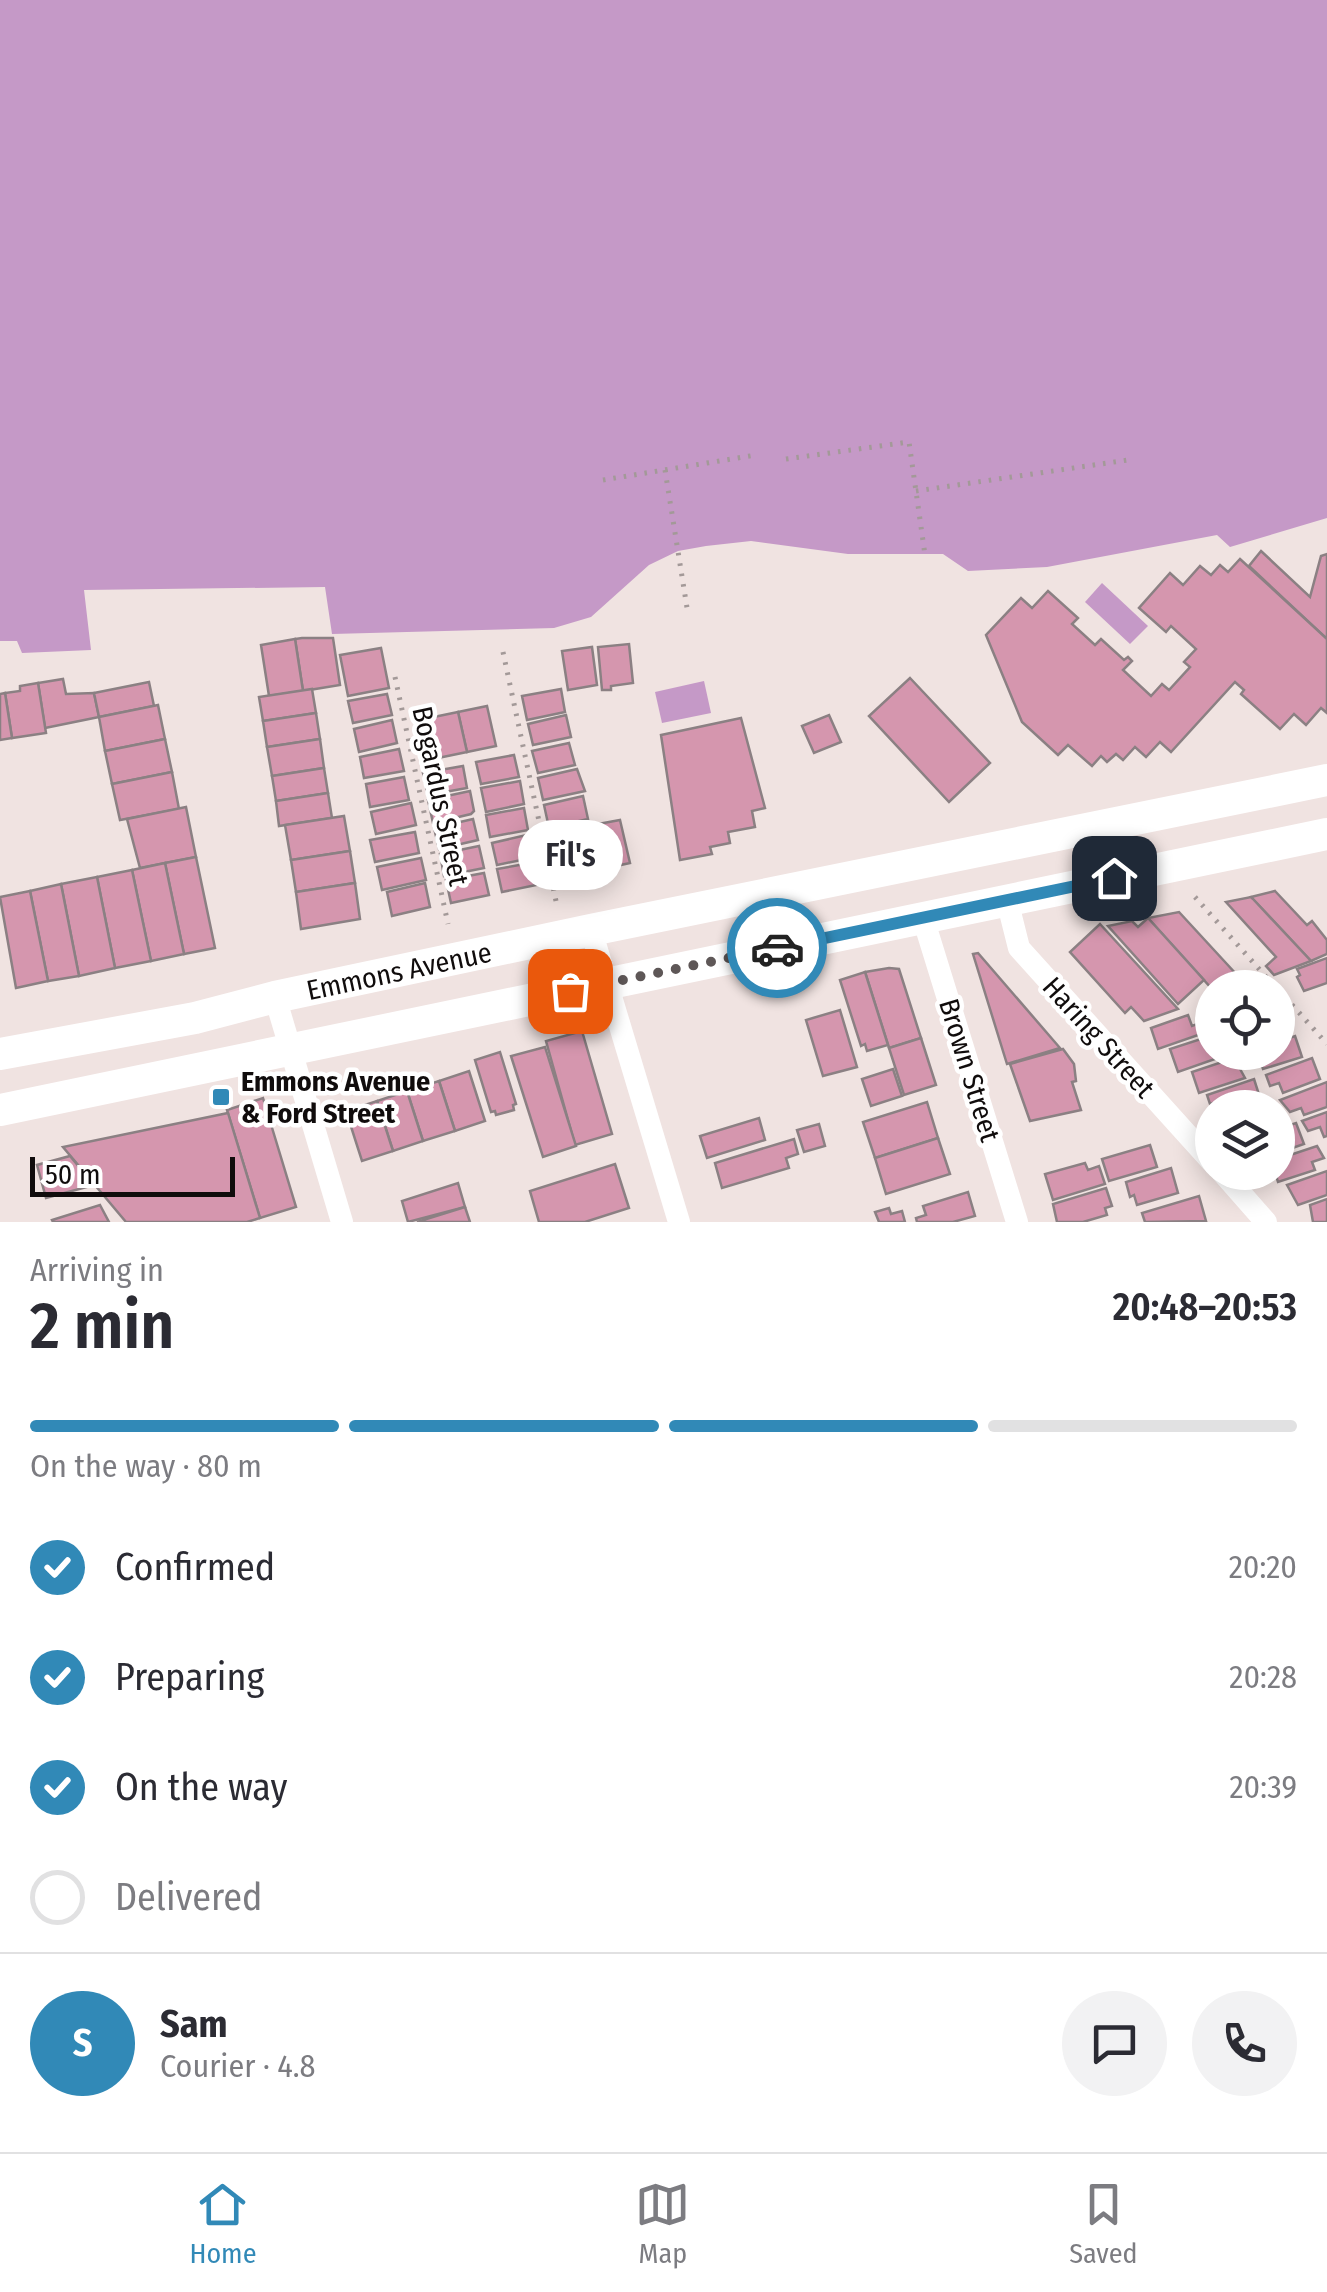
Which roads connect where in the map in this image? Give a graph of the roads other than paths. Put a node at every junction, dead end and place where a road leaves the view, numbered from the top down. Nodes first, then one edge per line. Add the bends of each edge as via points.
1 (1327, 780) edge
2 (1327, 834) edge
3 (1007, 900) junction
4 (923, 918) junction
5 (591, 930) junction
6 (606, 984) junction
7 (275, 998) junction
8 (290, 1049) junction
9 (0, 1054) edge
10 (0, 1110) edge
11 (1195, 1143) edge
12 (1238, 1190) edge
13 (342, 1222) edge
14 (679, 1222) edge
15 (1017, 1222) edge
16 (1266, 1222) edge

1 - 5 main road, Emmons Avenue
2 - 3 main road, Emmons Avenue
3 - 4 main road, Emmons Avenue
3 - 11 street, Haring Street via 1019,948
4 - 6 main road, Emmons Avenue
4 - 15 street, Brown Street
5 - 6 street
5 - 7 main road, Emmons Avenue
6 - 8 main road, Emmons Avenue
6 - 14 street
7 - 8 street
7 - 9 main road, Emmons Avenue
8 - 10 main road, Emmons Avenue
8 - 13 street
12 - 16 street

